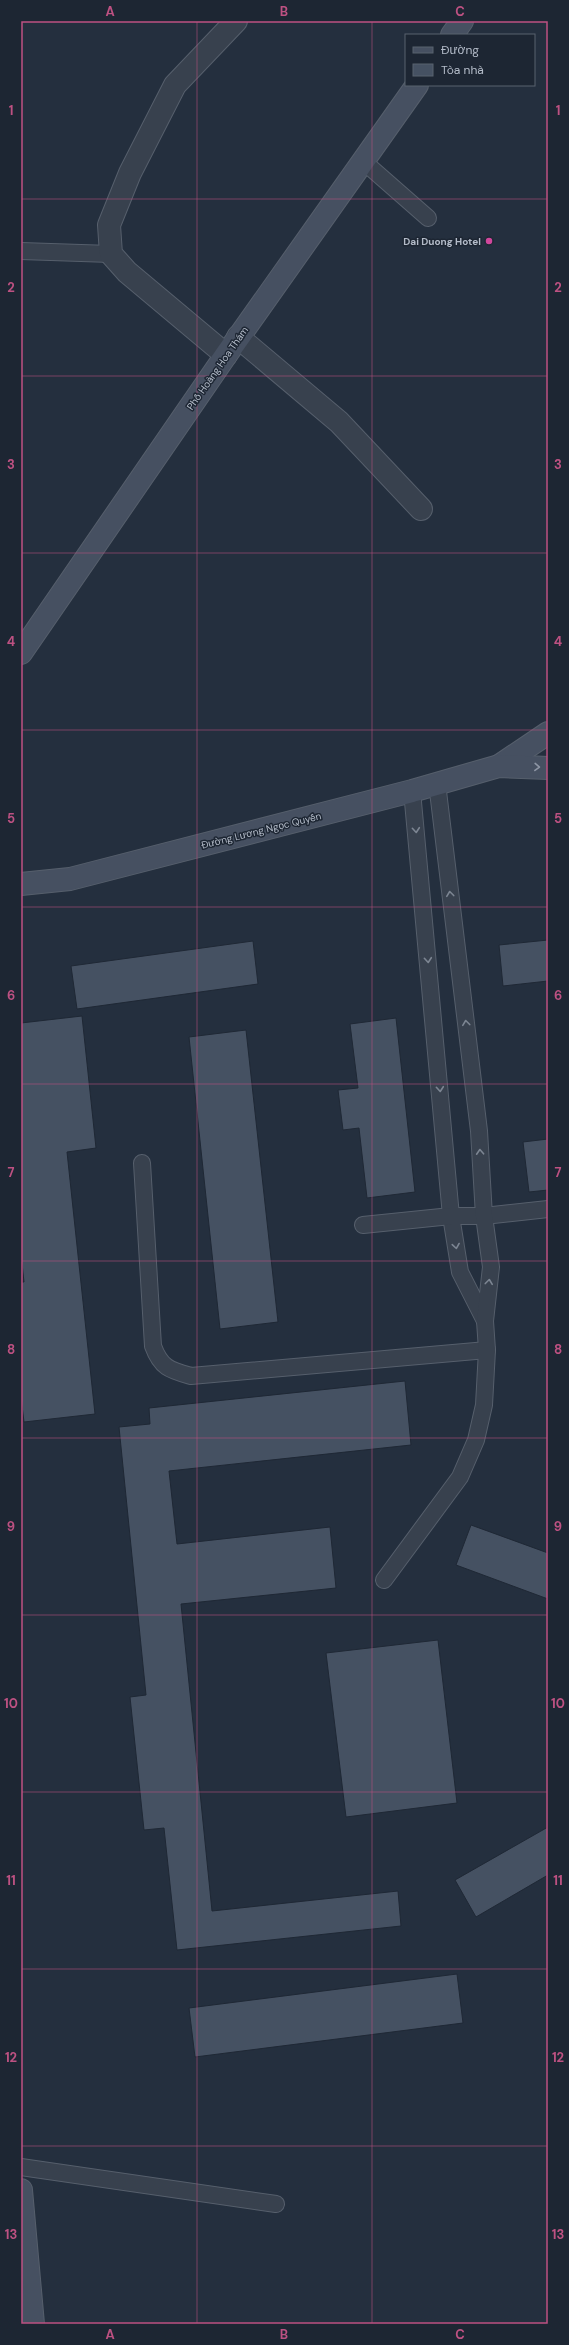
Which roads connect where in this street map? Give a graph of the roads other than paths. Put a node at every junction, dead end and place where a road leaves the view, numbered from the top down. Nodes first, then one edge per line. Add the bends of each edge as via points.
1 (236, 21) edge
2 (462, 21) edge
3 (453, 34) edge
4 (416, 86) edge
5 (363, 161) junction
6 (428, 218) dead end
7 (21, 251) edge
8 (111, 254) junction
9 (238, 337) junction
10 (226, 355) junction
11 (421, 509) dead end
12 (21, 653) edge
13 (548, 733) edge
14 (499, 766) junction
15 (548, 768) edge
16 (438, 783) junction
17 (412, 791) junction
18 (21, 884) edge
19 (142, 1163) dead end
20 (548, 1209) edge
21 (451, 1216) junction
22 (484, 1216) junction
23 (363, 1225) dead end
24 (485, 1320) junction
25 (487, 1350) junction
26 (384, 1580) dead end
27 (21, 2167) edge
28 (21, 2190) edge
29 (276, 2204) dead end
30 (33, 2324) edge

1 - 8 street via 175,85 130,173 109,225
2 - 3 street
4 - 5 street, Phố Hoàng Hoa Thám
5 - 6 lane
5 - 9 street, Phố Hoàng Hoa Thám
7 - 8 lane
8 - 10 street via 127,272
9 - 10 street, Phố Hoàng Hoa Thám
9 - 11 street via 339,422
10 - 12 street, Phố Hoàng Hoa Thám
13 - 14 street, Đường Lương Ngọc Quyến
14 -> 15 street, Đường Lương Ngọc Quyến
14 - 16 street, Đường Lương Ngọc Quyến
16 - 17 street, Đường Lương Ngọc Quyến
22 -> 16 lane via 479,1131
17 - 18 street, Đường Lương Ngọc Quyến via 70,879
17 -> 21 lane
19 - 25 lane via 153,1346 158,1360 172,1371 191,1376
20 - 22 lane
21 - 22 lane
21 - 23 lane
21 -> 24 lane via 460,1272
24 -> 22 lane via 491,1267
24 - 25 lane
25 - 26 lane via 484,1405 476,1440 460,1477
27 - 29 lane
28 - 30 street

